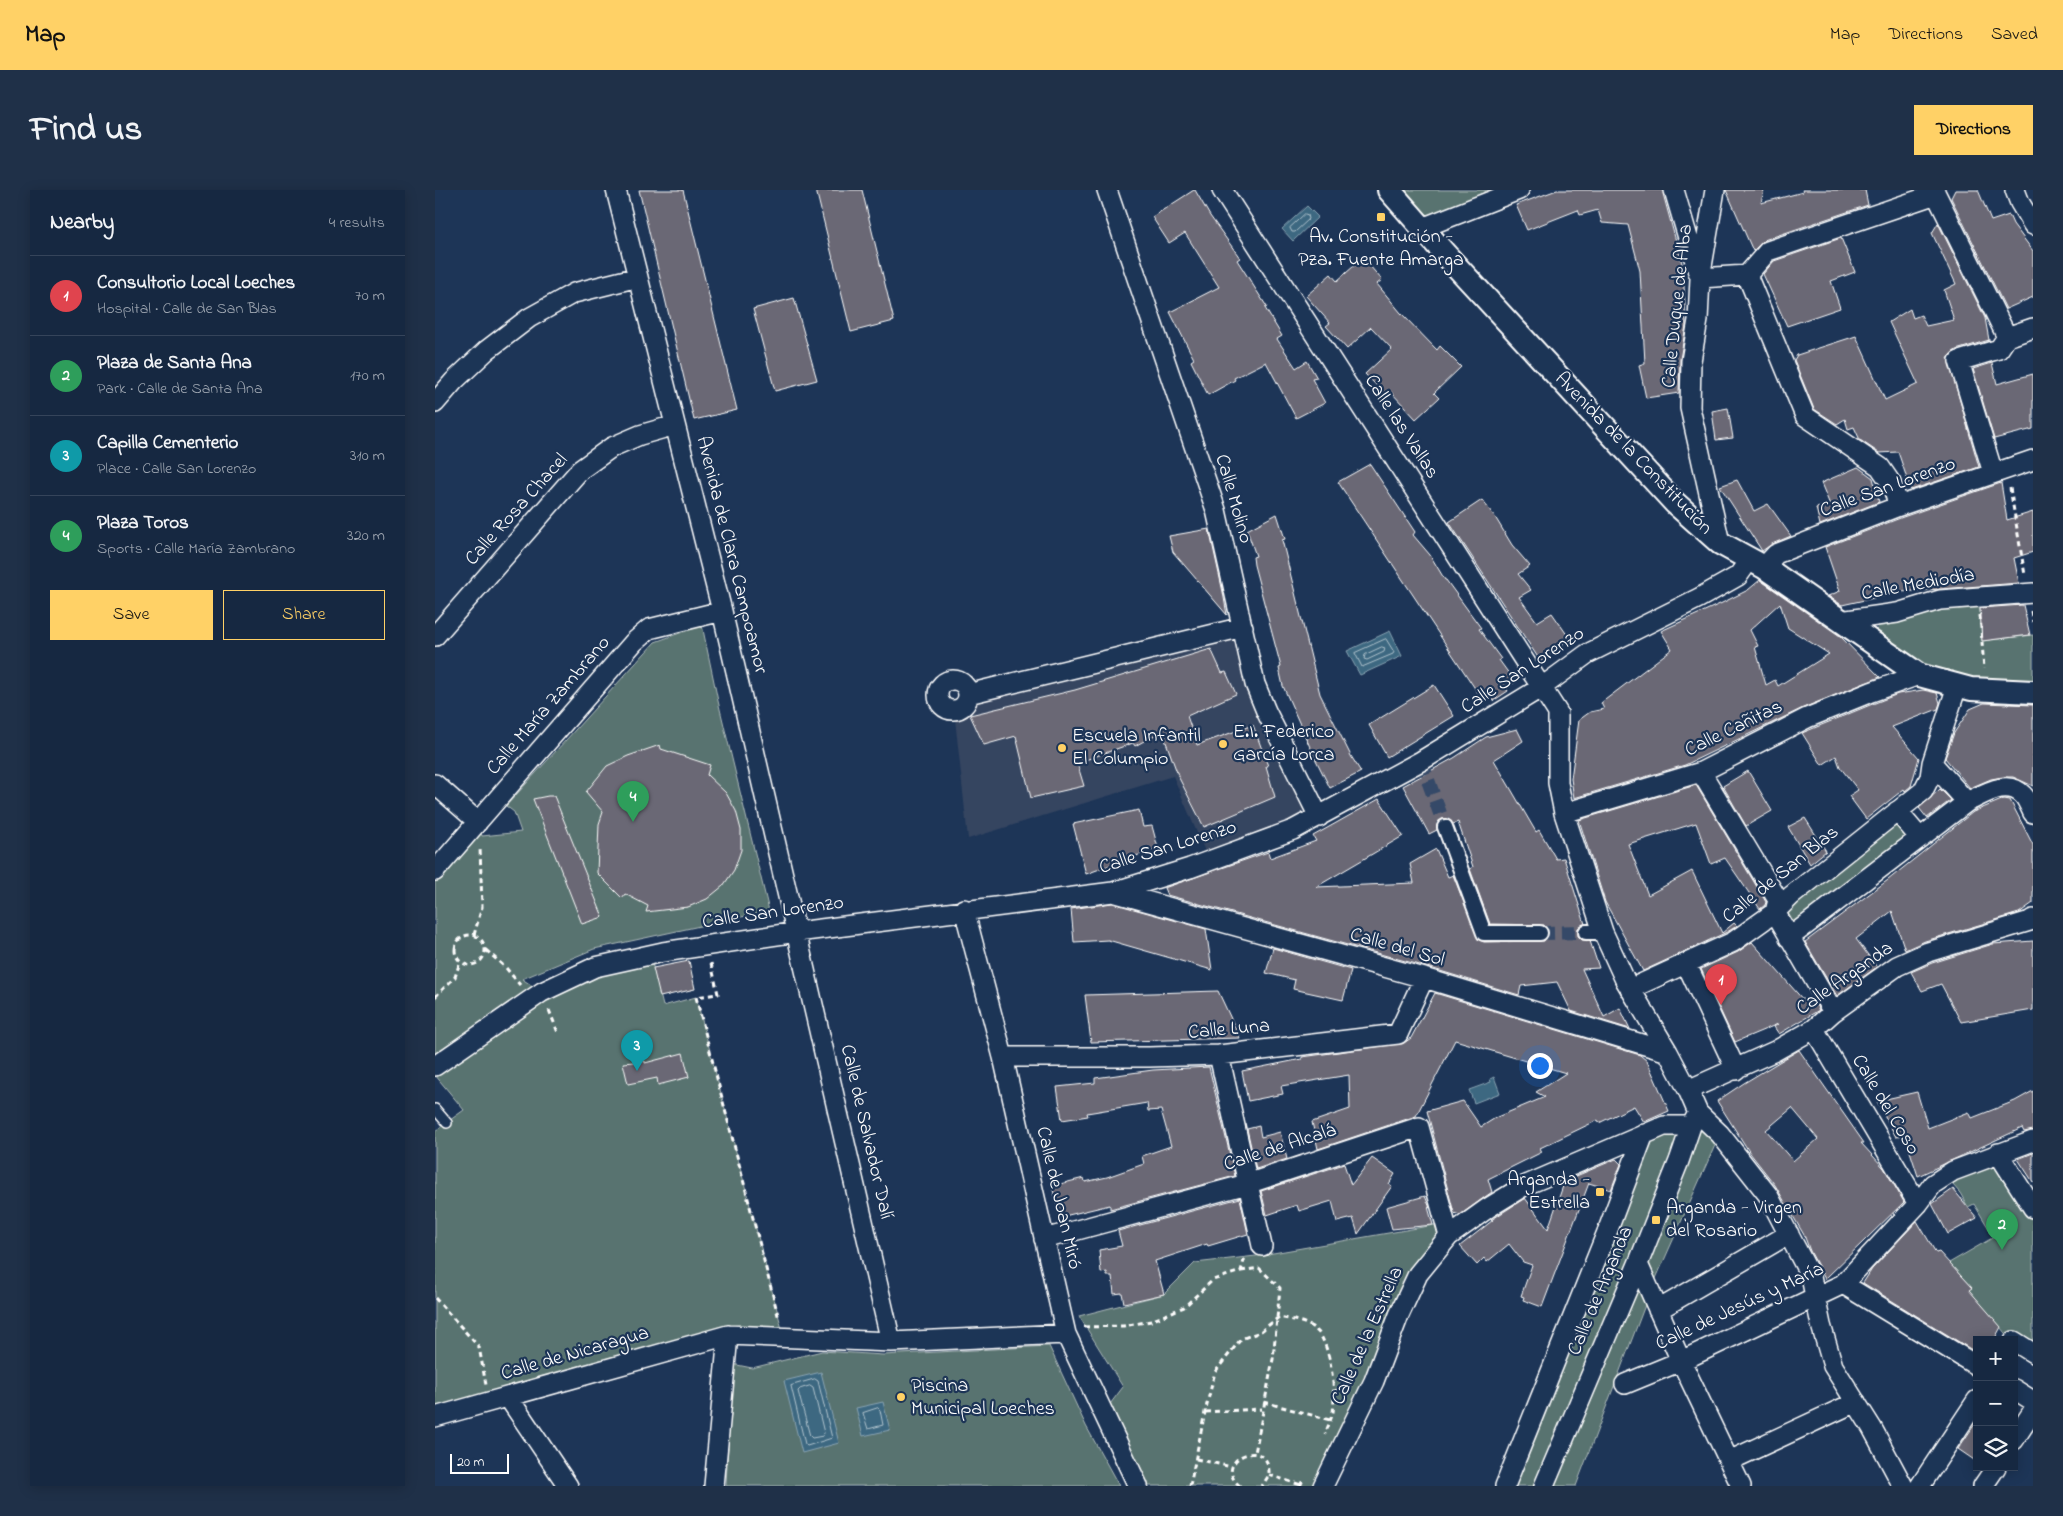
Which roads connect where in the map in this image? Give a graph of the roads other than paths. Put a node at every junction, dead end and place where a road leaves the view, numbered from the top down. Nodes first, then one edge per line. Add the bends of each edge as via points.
1 (616, 190) edge
2 (1107, 190) edge
3 (1222, 190) edge
4 (1389, 190) edge
5 (1519, 190) edge
6 (1674, 190) edge
7 (1715, 190) edge
8 (1935, 192) edge
9 (2022, 196) edge
10 (2033, 225) edge
11 (1422, 228) junction
12 (1747, 275) junction
13 (638, 277) junction
14 (1699, 278) junction
15 (2033, 328) edge
16 (2007, 337) junction
17 (435, 403) edge
18 (675, 425) junction
19 (2033, 460) edge
20 (2000, 471) junction
21 (1899, 506) junction
22 (1720, 543) junction
23 (1757, 563) junction
24 (2030, 593) edge
25 (722, 610) junction
26 (1840, 621) junction
27 (1243, 627) junction
28 (435, 636) edge
29 (1919, 675) junction
30 (1957, 686) junction
31 (1542, 688) junction
32 (2033, 692) edge
33 (968, 694) dead end
34 (1932, 763) junction
35 (1701, 772) junction
36 (435, 784) edge
37 (1967, 802) junction
38 (2033, 811) edge
39 (1564, 812) junction
40 (1897, 812) junction
41 (1319, 817) junction
42 (479, 822) junction
43 (1445, 827) tunnel mouth
44 (1920, 838) junction
45 (435, 871) edge
46 (1113, 892) junction
47 (964, 909) junction
48 (1775, 912) junction
49 (2033, 919) edge
50 (797, 932) junction
51 (1540, 933) tunnel mouth
52 (1789, 938) junction
53 (1687, 965) junction
54 (1424, 978) junction
55 (1630, 989) junction
56 (1833, 1012) junction
57 (1814, 1029) junction
58 (1668, 1052) junction
59 (1219, 1055) junction
60 (1003, 1057) junction
61 (435, 1066) edge
62 (1735, 1070) junction
63 (1688, 1090) junction
64 (435, 1109) edge
65 (1694, 1119) junction
66 (447, 1123) dead end
67 (1644, 1134) junction
68 (2033, 1141) edge
69 (1998, 1153) junction
70 (1247, 1184) junction
71 (1918, 1204) junction
72 (2033, 1208) edge
73 (1789, 1234) junction
74 (1449, 1236) junction
75 (1044, 1240) junction
76 (1262, 1246) dead end
77 (1637, 1264) junction
78 (1843, 1284) junction
79 (1816, 1298) junction
80 (1658, 1310) junction
81 (1066, 1334) junction
82 (728, 1335) junction
83 (891, 1342) junction
84 (2018, 1344) edge
85 (2033, 1353) edge
86 (1681, 1361) junction
87 (1973, 1364) edge
88 (1625, 1384) dead end
89 (2018, 1392) edge
90 (508, 1397) junction
91 (2033, 1401) edge
92 (1856, 1402) junction
93 (1973, 1406) edge
94 (2033, 1411) edge
95 (435, 1417) edge
96 (2023, 1433) edge
97 (1729, 1461) junction
98 (1992, 1471) edge
99 (568, 1486) edge
100 (714, 1486) edge
101 (1138, 1486) edge
102 (1323, 1486) edge
103 (1505, 1486) edge
104 (1544, 1486) edge
105 (1741, 1486) edge
106 (1903, 1486) edge
107 (1920, 1486) edge
108 (1983, 1486) edge

1 - 13 street, Avenida de Clara Campoamor
2 - 27 street, Calle Molino via 1216,510
3 - 31 street, Calle las Vallas
4 - 11 street, Avenida de la Constitución
5 - 11 street
6 - 14 street
7 - 14 street, Calle Duque de Alba
8 - 12 street via 1767,251
8 - 16 street
9 - 10 street
11 - 22 street, Avenida de la Constitución via 1675,503
12 - 14 street
12 - 21 street via 1805,416 1880,467 1891,483
13 - 17 street via 574,293 529,318 487,350
13 - 18 street, Avenida de Clara Campoamor
14 - 22 street, Calle Duque de Alba via 1690,408
15 - 16 street
16 - 20 street via 1999,349 1959,361
18 - 25 street, Avenida de Clara Campoamor
18 - 28 street, Calle Rosa Chacel via 612,447 580,470
19 - 20 street, Calle San Lorenzo
20 - 21 street, Calle San Lorenzo
21 - 23 street, Calle San Lorenzo
22 - 23 street, Avenida de la Constitución
23 - 26 street, Avenida de la Constitución
23 - 31 street, Calle San Lorenzo via 1699,598 1587,654
24 - 26 street, Calle Mediodía via 1940,600 1897,613
25 - 42 street, Calle María Zambrano via 649,629 634,642
25 - 50 street, Avenida de Clara Campoamor
26 - 29 street, Avenida de la Constitución
27 - 33 street
27 - 41 street, Calle Molino via 1255,684
29 - 30 street, Avenida de la Constitución
29 - 35 street, Calle Cañitas via 1807,718
30 - 32 street, Avenida de la Constitución
30 - 34 street, Calle de San Blas
31 - 39 street, Calle las Vallas via 1558,713 1558,783
31 - 41 street, Calle San Lorenzo via 1421,762
34 - 37 street
34 - 40 street, Calle de San Blas via 1923,791
35 - 39 street, Calle Cañitas
35 - 48 street via 1778,900
36 - 42 street
37 - 38 street via 2000,788 2013,789 2023,795
37 - 44 street
39 - 55 street, Calle las Vallas via 1595,932
40 - 44 street
40 - 48 street, Calle de San Blas
41 - 46 street, Calle San Lorenzo via 1293,830 1189,868
42 - 45 street, Calle María Zambrano
43 - 51 street via 1484,934
44 - 52 street
46 - 47 street, Calle San Lorenzo
46 - 54 street, Calle del Sol
47 - 50 street, Calle San Lorenzo
47 - 60 street, Calle de Joan Miró
48 - 52 street
48 - 53 street, Calle de San Blas via 1733,942
49 - 56 street, Calle Arganda via 1928,952 1897,966
50 - 61 street, Calle San Lorenzo via 663,952 595,967 536,995
50 - 83 street, Calle de Salvador Dalí
52 - 56 street
53 - 55 street, Calle de San Blas
53 - 62 street
54 - 58 street, Calle del Sol
54 - 59 street, Calle Luna via 1399,1034
55 - 58 street, Calle las Vallas
56 - 57 street, Calle Arganda
57 - 62 street, Calle Arganda
57 - 71 street, Calle del Coso
58 - 63 street, Calle las Vallas
59 - 60 street, Calle Luna
59 - 70 street
60 - 75 street, Calle de Joan Miró
62 - 63 street, Calle Arganda
63 - 65 street, Calle las Vallas
64 - 66 lane
65 - 67 street, Calle de la Estrella
65 - 73 street via 1720,1134 1768,1194
65 - 77 street, Calle de Arganda
67 - 74 street, Calle de la Estrella via 1524,1186
67 - 103 street, Calle de Arganda
68 - 69 street, Calle de Jesús y María
69 - 71 street, Calle de Jesús y María via 1945,1176 1933,1184
69 - 72 street
70 - 74 street, Calle de Alcalá via 1419,1127
70 - 75 street, Calle de Alcalá
70 - 76 street
71 - 78 street, Calle de Jesús y María
73 - 79 street via 1811,1277
73 - 80 street
74 - 102 street, Calle de la Estrella via 1418,1274 1374,1381
75 - 81 street, Calle de Joan Miró
77 - 80 street
77 - 104 street, Calle de Arganda
78 - 79 street, Calle de Jesús y María
78 - 87 street
79 - 86 street, Calle de Jesús y María
79 - 92 street via 1833,1366
80 - 86 street
81 - 83 street, Calle de Nicaragua
81 - 101 street, Calle de Joan Miró
82 - 83 street, Calle de Nicaragua
82 - 90 street, Calle de Nicaragua
82 - 100 street
84 - 85 street
86 - 88 street, Calle de Jesús y María
86 - 97 street
89 - 91 street
90 - 95 street, Calle de Nicaragua
90 - 99 street
92 - 97 street
92 - 106 street
93 - 107 street
94 - 96 street
97 - 105 street
98 - 108 street

